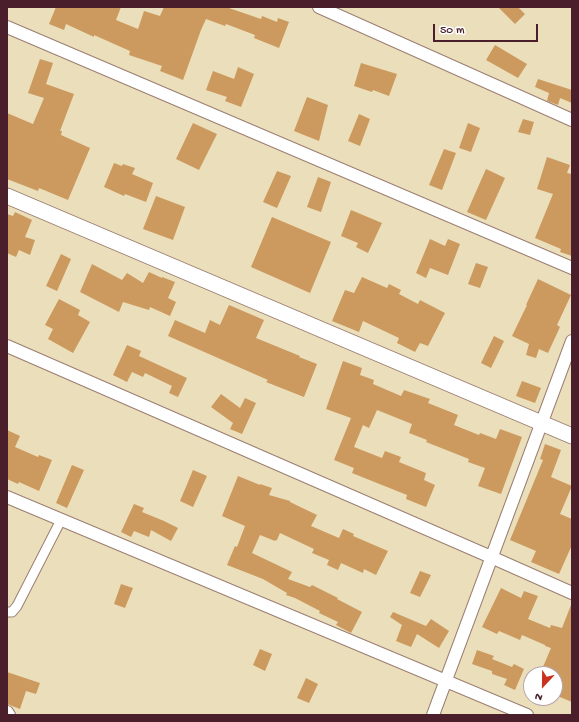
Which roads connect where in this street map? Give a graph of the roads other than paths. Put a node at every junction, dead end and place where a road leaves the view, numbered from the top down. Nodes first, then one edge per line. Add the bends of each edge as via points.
1 (319, 7) edge
2 (7, 27) edge
3 (572, 120) edge
4 (7, 196) edge
5 (572, 268) edge
6 (572, 341) edge
7 (7, 346) edge
8 (542, 422) junction
9 (572, 436) edge
10 (7, 496) edge
11 (61, 520) junction
12 (491, 557) junction
13 (572, 593) edge
14 (7, 612) edge
15 (445, 681) junction
16 (7, 712) edge
17 (8, 715) edge
18 (433, 715) edge
19 (527, 715) edge

1 - 3 street
2 - 5 street
4 - 8 street
6 - 8 street
7 - 12 street
8 - 9 street
8 - 12 street
10 - 11 street
11 - 14 street via 17,606 12,612
11 - 15 street
12 - 13 street
12 - 15 street
15 - 18 street
15 - 19 street
16 - 17 street

